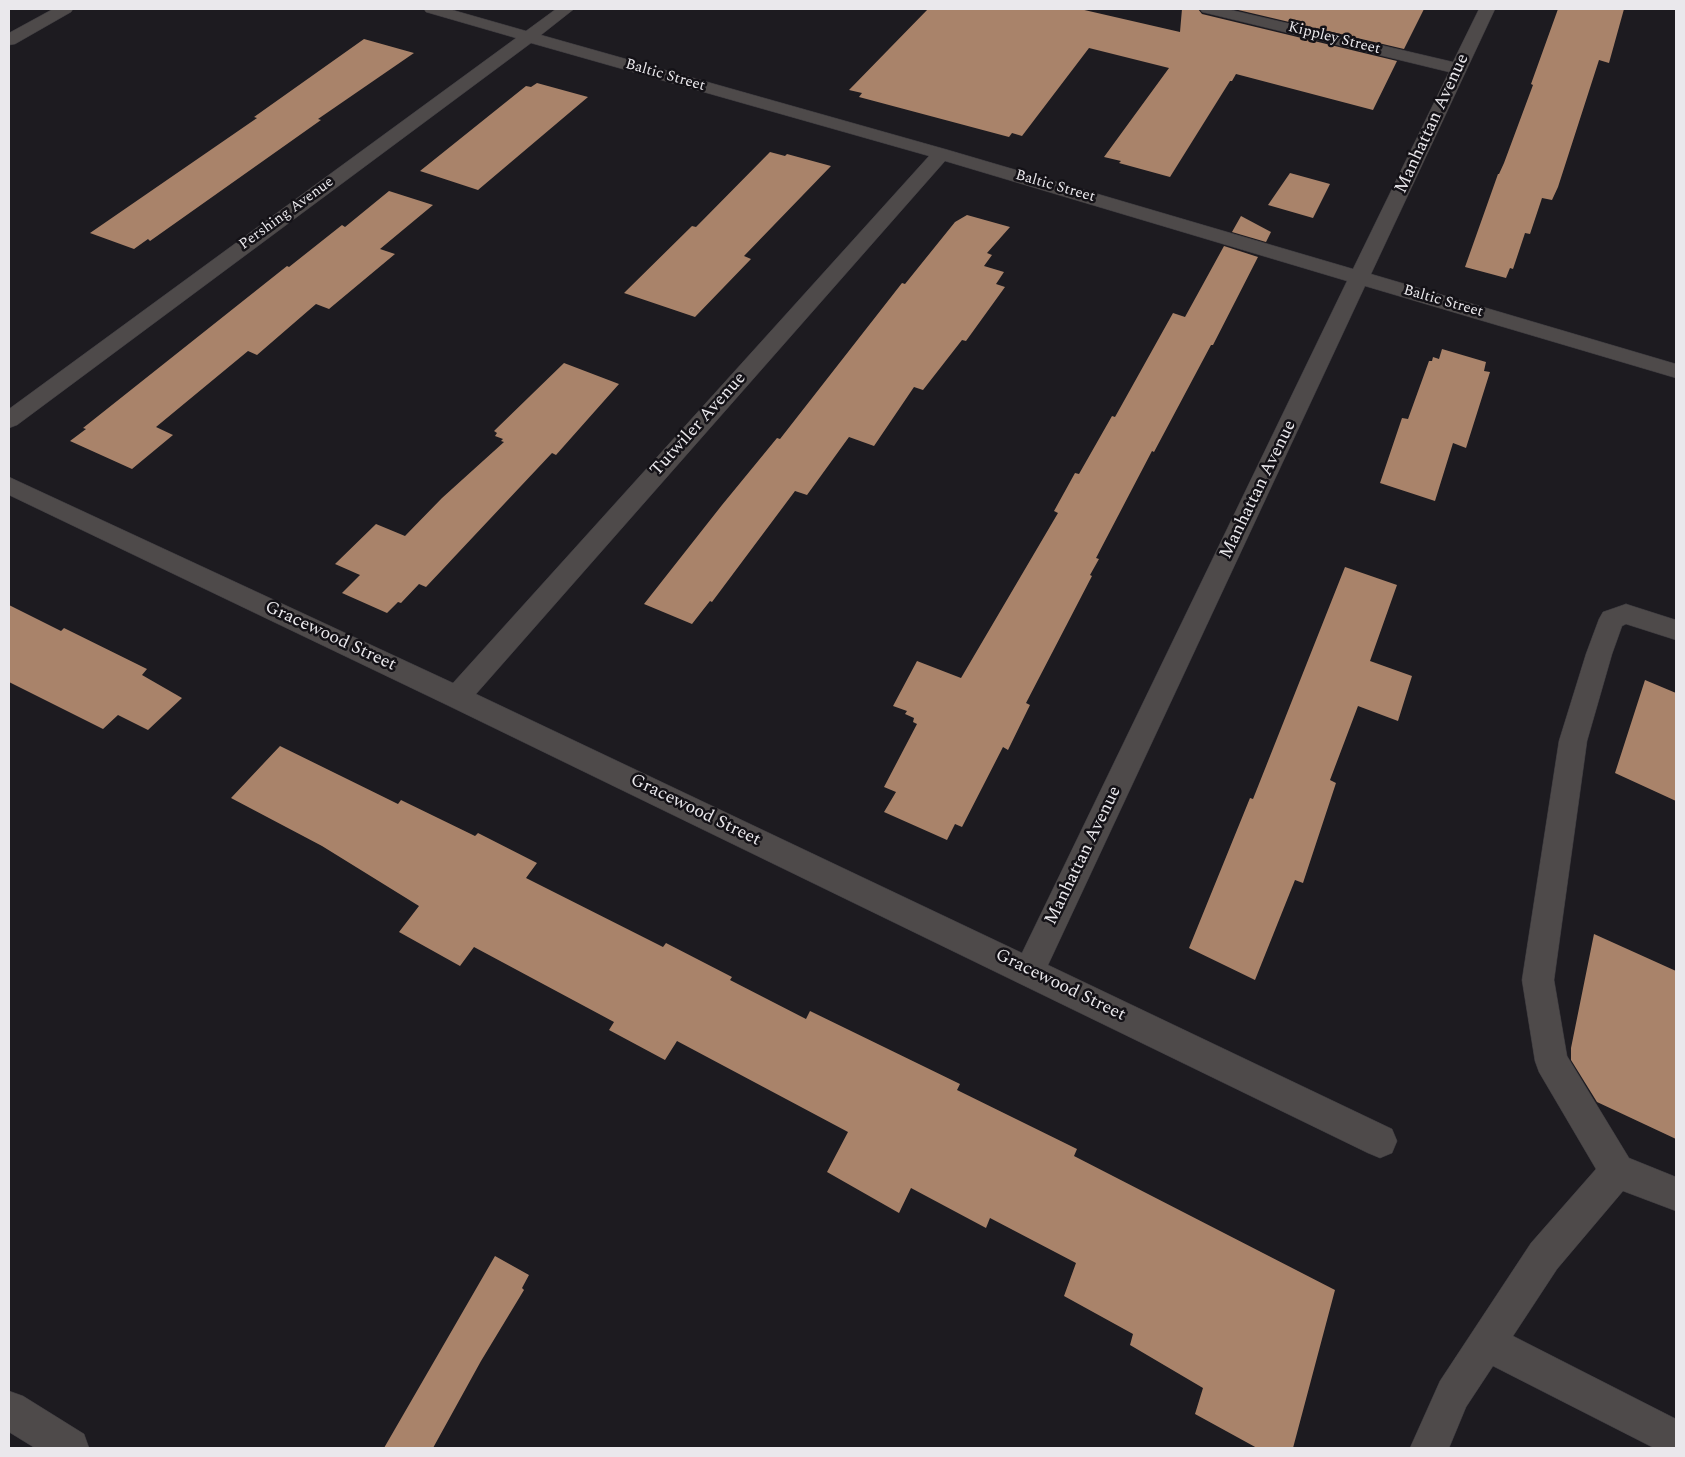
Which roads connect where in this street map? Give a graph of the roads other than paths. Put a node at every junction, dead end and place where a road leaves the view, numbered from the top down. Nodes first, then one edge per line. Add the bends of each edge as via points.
1 (65, 9) edge
2 (432, 9) edge
3 (566, 9) edge
4 (1208, 9) edge
5 (1487, 9) edge
6 (527, 37) junction
7 (9, 40) edge
8 (1460, 70) junction
9 (941, 154) junction
10 (1361, 277) junction
11 (1676, 371) edge
12 (9, 420) edge
13 (9, 485) edge
14 (1676, 630) edge
15 (457, 697) junction
16 (1029, 971) junction
17 (1380, 1141) dead end
18 (1617, 1171) junction
19 (1676, 1194) edge
20 (1487, 1343) junction
21 (9, 1410) edge
22 (1676, 1439) edge
23 (70, 1448) edge
24 (1430, 1448) edge

1 - 7 street
2 - 6 street, Baltic Street
3 - 6 street, Pershing Avenue
4 - 8 street, Kippley Street
5 - 8 street, Manhattan Avenue
6 - 9 street, Baltic Street
6 - 12 street, Pershing Avenue
8 - 10 street, Manhattan Avenue
9 - 10 street, Baltic Street
9 - 15 street, Tutwiler Avenue
10 - 11 street, Baltic Street
10 - 16 street, Manhattan Avenue
13 - 15 street, Gracewood Street
14 - 18 street via 1626,614 1612,620 1574,741 1538,980 1551,1061
15 - 16 street, Gracewood Street
16 - 17 street, Gracewood Street
18 - 19 street
18 - 20 street via 1544,1256
20 - 22 street
20 - 24 street via 1453,1394
21 - 23 street

